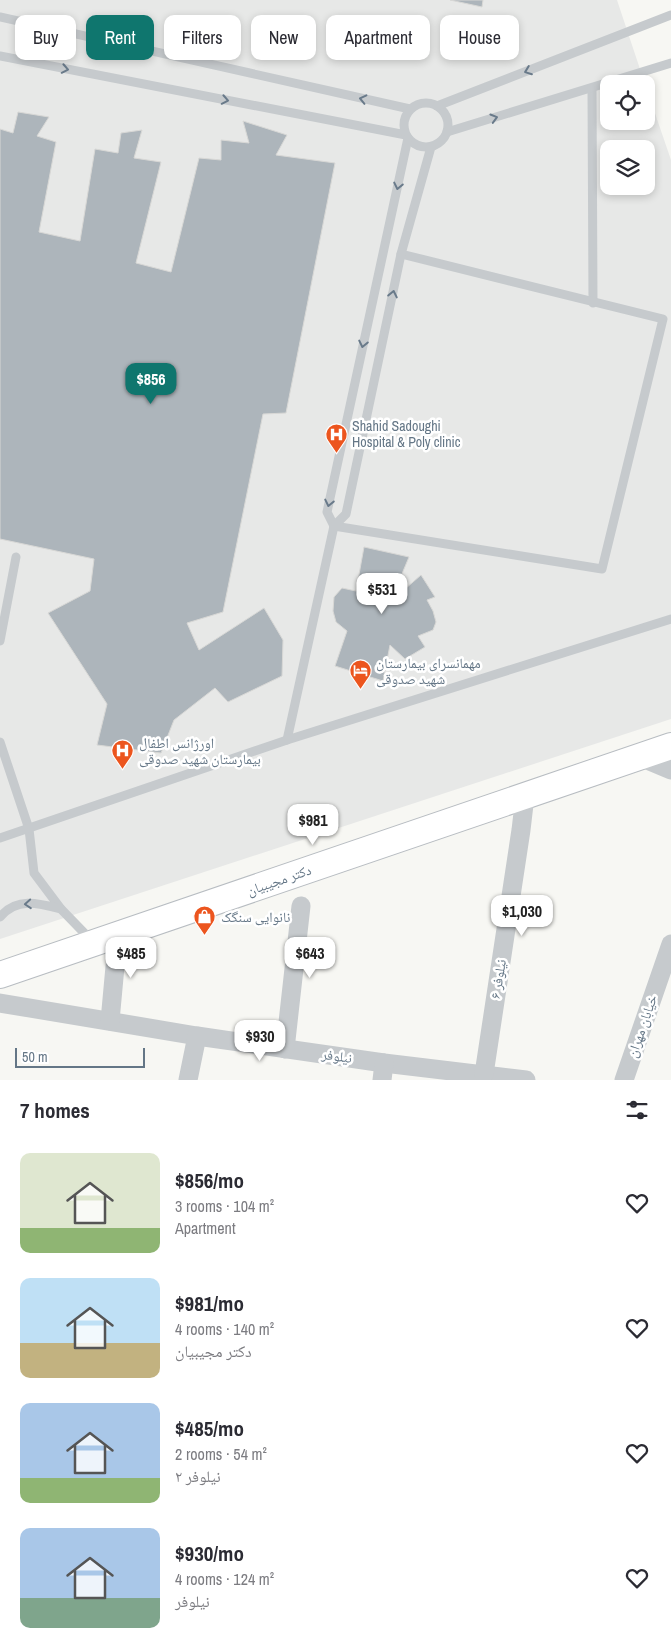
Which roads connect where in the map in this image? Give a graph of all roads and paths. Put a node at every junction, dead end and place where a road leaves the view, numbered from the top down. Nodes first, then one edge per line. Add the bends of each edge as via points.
1 (671, 15) edge
2 (0, 17) edge
3 (0, 56) edge
4 (671, 64) edge
5 (592, 89) junction
6 (438, 106) junction
7 (410, 109) junction
8 (447, 132) junction
9 (407, 136) junction
10 (431, 147) junction
11 (401, 254) junction
12 (593, 303) junction
13 (334, 526) junction
14 (16, 557) dead end
15 (671, 619) edge
16 (0, 641) edge
17 (287, 740) junction
18 (0, 742) edge
19 (671, 746) edge
20 (640, 757) junction
21 (671, 770) edge
22 (525, 796) junction
23 (28, 829) junction
24 (0, 838) edge
25 (301, 906) dead end
26 (61, 909) junction
27 (0, 917) edge
28 (106, 939) junction
29 (671, 944) edge
30 (0, 975) edge
31 (0, 1002) edge
32 (110, 1022) junction
33 (197, 1036) junction
34 (285, 1049) junction
35 (383, 1071) edge
36 (484, 1074) junction
37 (188, 1080) edge
38 (526, 1080) edge
39 (624, 1080) edge

1 -> 6 lane
7 -> 2 lane
3 -> 9 lane
4 - 5 lane
8 -> 5 lane
5 - 12 lane
6 - 7 lane via 428,103
6 - 8 lane via 448,122
7 - 9 lane via 404,126
8 - 10 lane via 438,144
9 - 10 lane via 414,144
9 -> 13 lane via 327,512
10 - 11 lane
11 - 12 lane
13 -> 11 lane via 346,514
12 - 13 lane via 663,319 602,569
13 - 17 lane
14 - 16 lane
15 - 17 lane
17 - 23 lane
18 - 23 lane
19 - 20 street, دکتر مجیبیان
20 - 21 street
20 - 22 street, دکتر مجیبیان
22 - 28 street, دکتر مجیبیان
22 - 36 street, نیلوفر ۶
23 - 24 lane
23 - 26 lane via 34,873
25 - 34 street
26 -> 27 lane via 23,903 7,908
26 - 28 lane
28 - 30 street, دکتر مجیبیان
28 - 32 street
29 - 39 street, خیابان مهران
31 - 32 street, نیلوفر
32 - 33 street, نیلوفر
33 - 34 street, نیلوفر
33 - 37 street
34 - 35 street, نیلوفر
35 - 36 street, نیلوفر
36 - 38 street, نیلوفر

